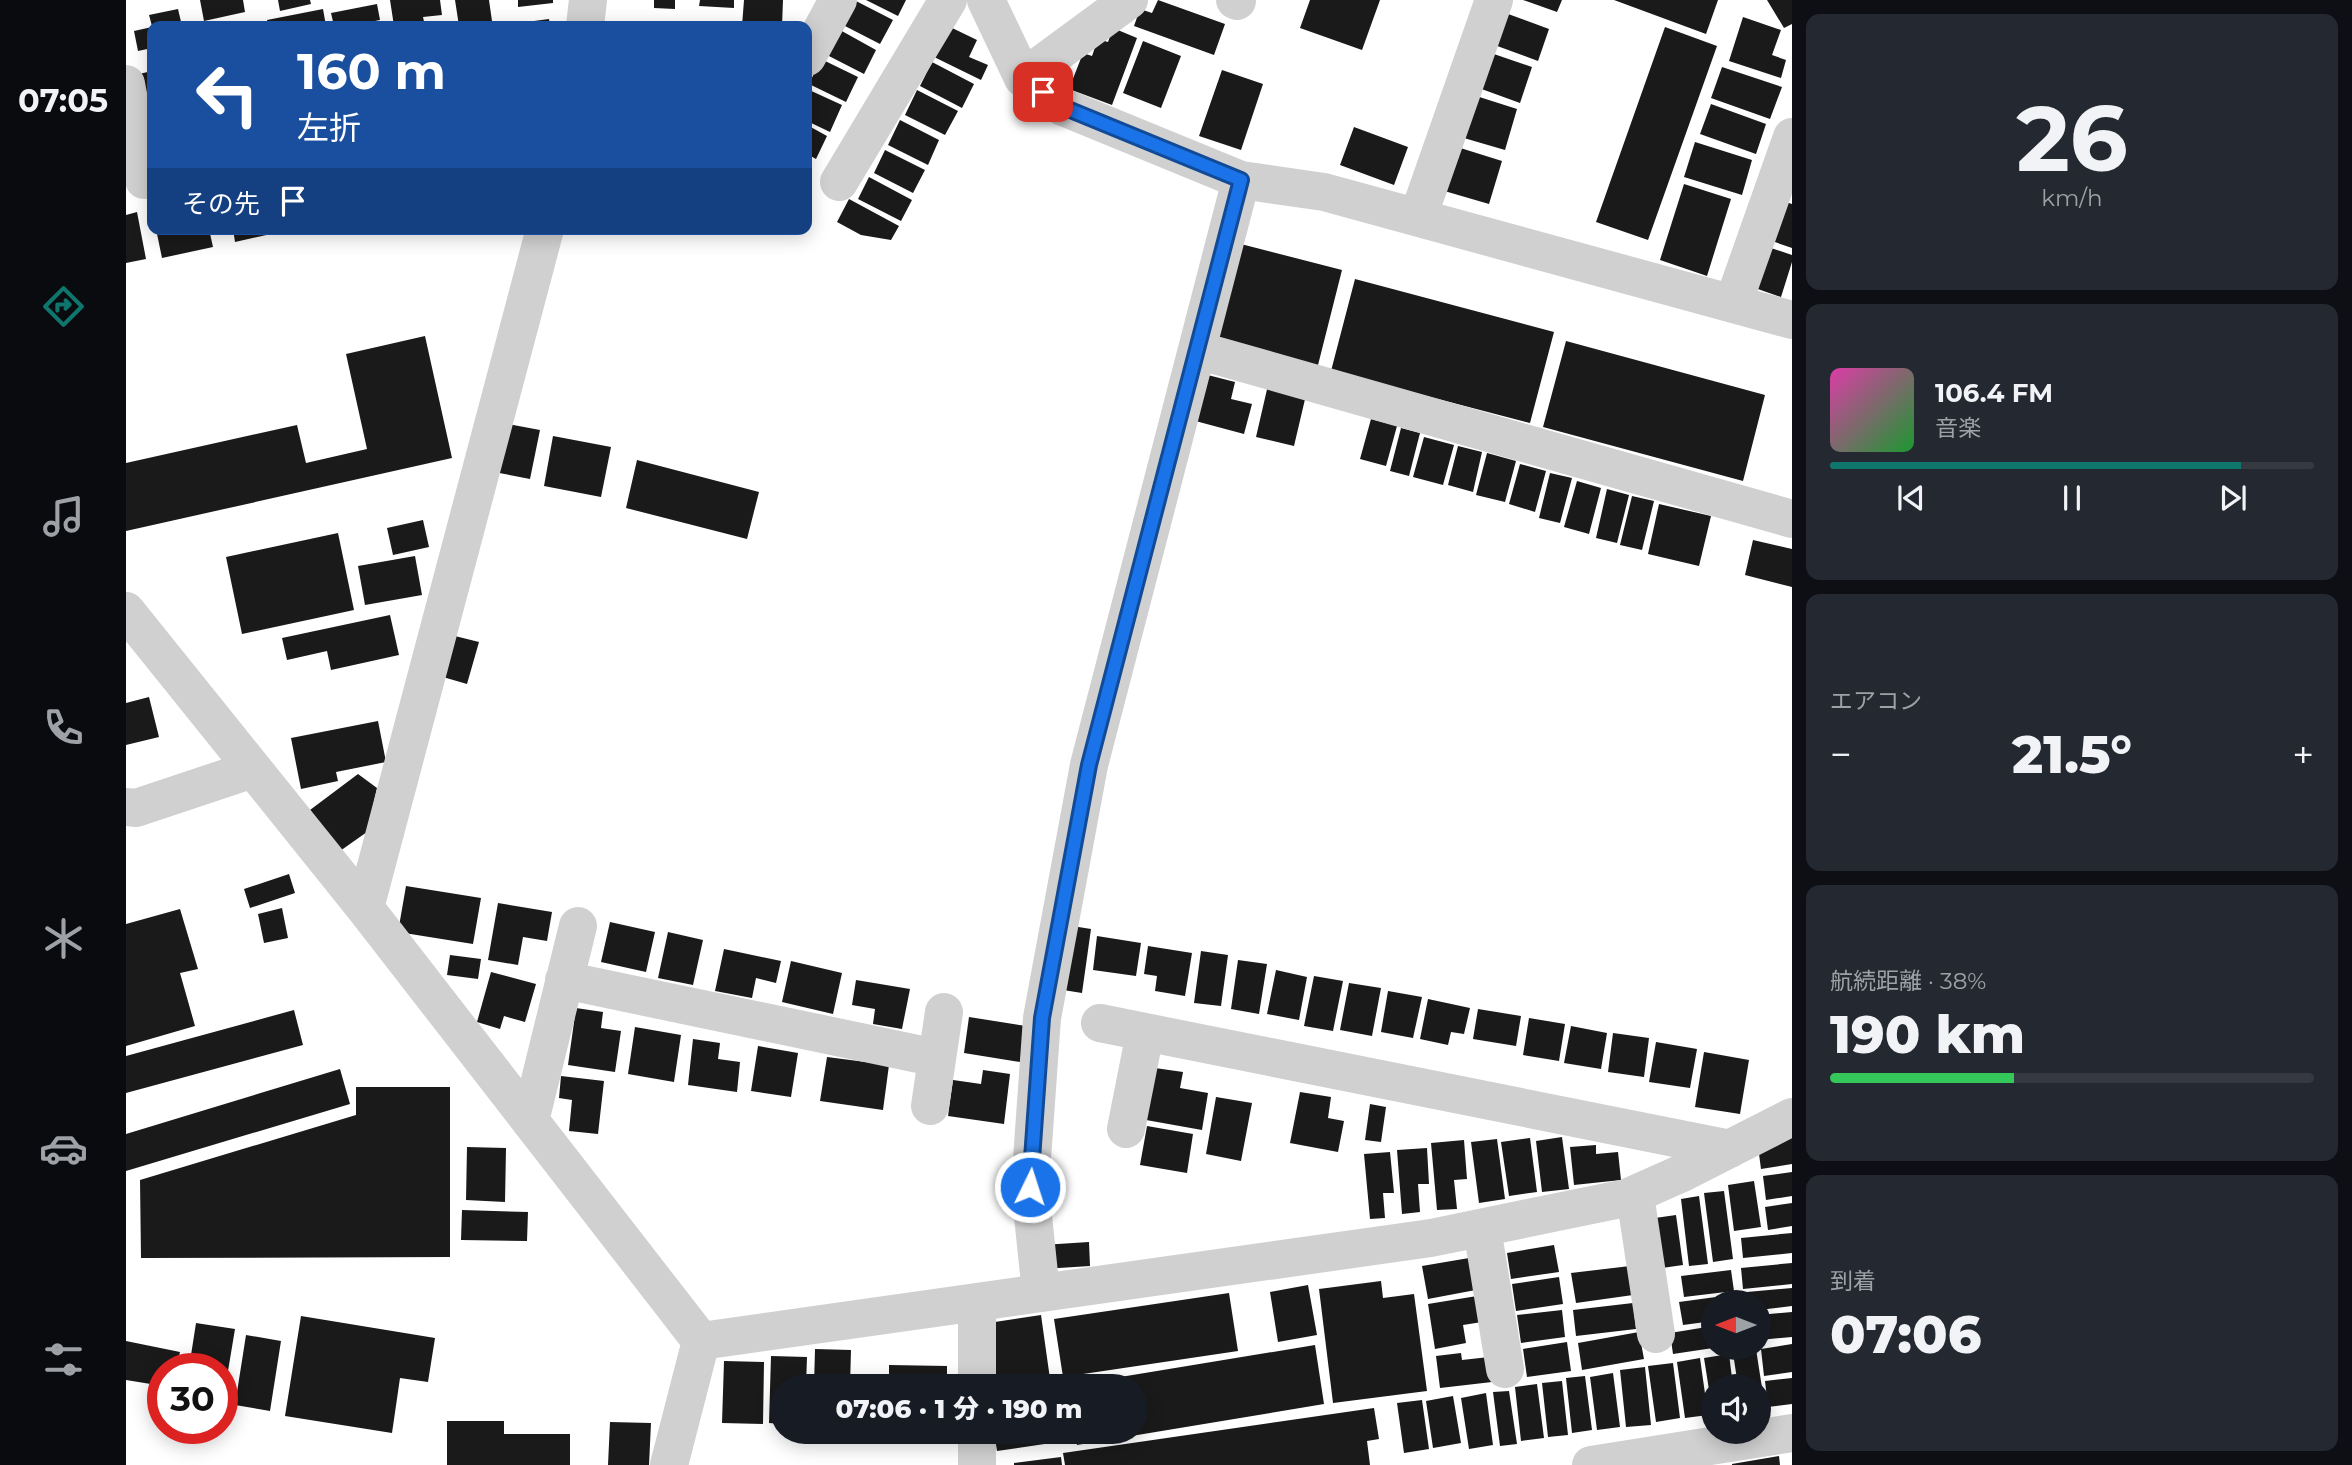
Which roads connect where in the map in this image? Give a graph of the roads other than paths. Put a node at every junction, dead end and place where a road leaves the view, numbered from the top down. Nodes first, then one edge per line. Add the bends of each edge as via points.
1 (588, 0) edge
2 (838, 0) edge
3 (948, 0) edge
4 (986, 0) edge
5 (1129, 0) edge
6 (1494, 0) edge
7 (586, 21) edge
8 (812, 48) edge
9 (1023, 78) junction
10 (126, 84) edge
11 (1792, 138) edge
12 (141, 180) edge
13 (1241, 180) junction
14 (839, 182) dead end
15 (1418, 218) junction
16 (543, 235) edge
17 (1733, 304) junction
18 (1792, 320) edge
19 (1197, 350) junction
20 (1792, 519) edge
21 (126, 611) edge
22 (253, 769) junction
23 (126, 807) edge
24 (365, 908) junction
25 (578, 926) dead end
26 (564, 980) junction
27 (944, 1012) dead end
28 (1100, 1023) dead end
29 (1145, 1032) junction
30 (937, 1058) junction
31 (930, 1105) dead end
32 (1792, 1117) edge
33 (530, 1121) junction
34 (1126, 1129) dead end
35 (1730, 1149) junction
36 (1635, 1195) junction
37 (1482, 1228) junction
38 (1041, 1293) junction
39 (977, 1302) junction
40 (1656, 1334) dead end
41 (701, 1341) junction
42 (1504, 1369) dead end
43 (977, 1374) edge
44 (1792, 1433) edge
45 (977, 1444) edge
46 (669, 1465) edge
47 (977, 1465) edge
48 (1591, 1465) edge

1 - 7 street
2 - 8 street
3 - 14 street
4 - 9 street
5 - 9 street
6 - 15 street
9 - 13 street via 1063,107
10 - 12 street
11 - 17 street
13 - 15 street via 1324,192
13 - 19 street
15 - 17 street
16 - 24 street
17 - 18 street
19 - 20 street
19 - 38 street via 1089,765 1042,1018 1030,1187
21 - 22 street
22 - 23 street via 136,808
22 - 24 street
24 - 33 street
25 - 26 street
26 - 30 street
26 - 33 street
27 - 30 street
28 - 29 street
29 - 34 street
29 - 35 street
30 - 31 street
32 - 35 street
33 - 41 street
35 - 36 street
36 - 37 street
36 - 40 street
37 - 38 street
37 - 42 street
38 - 39 street
39 - 41 street
39 - 43 street
41 - 46 street
44 - 48 street
45 - 47 street

